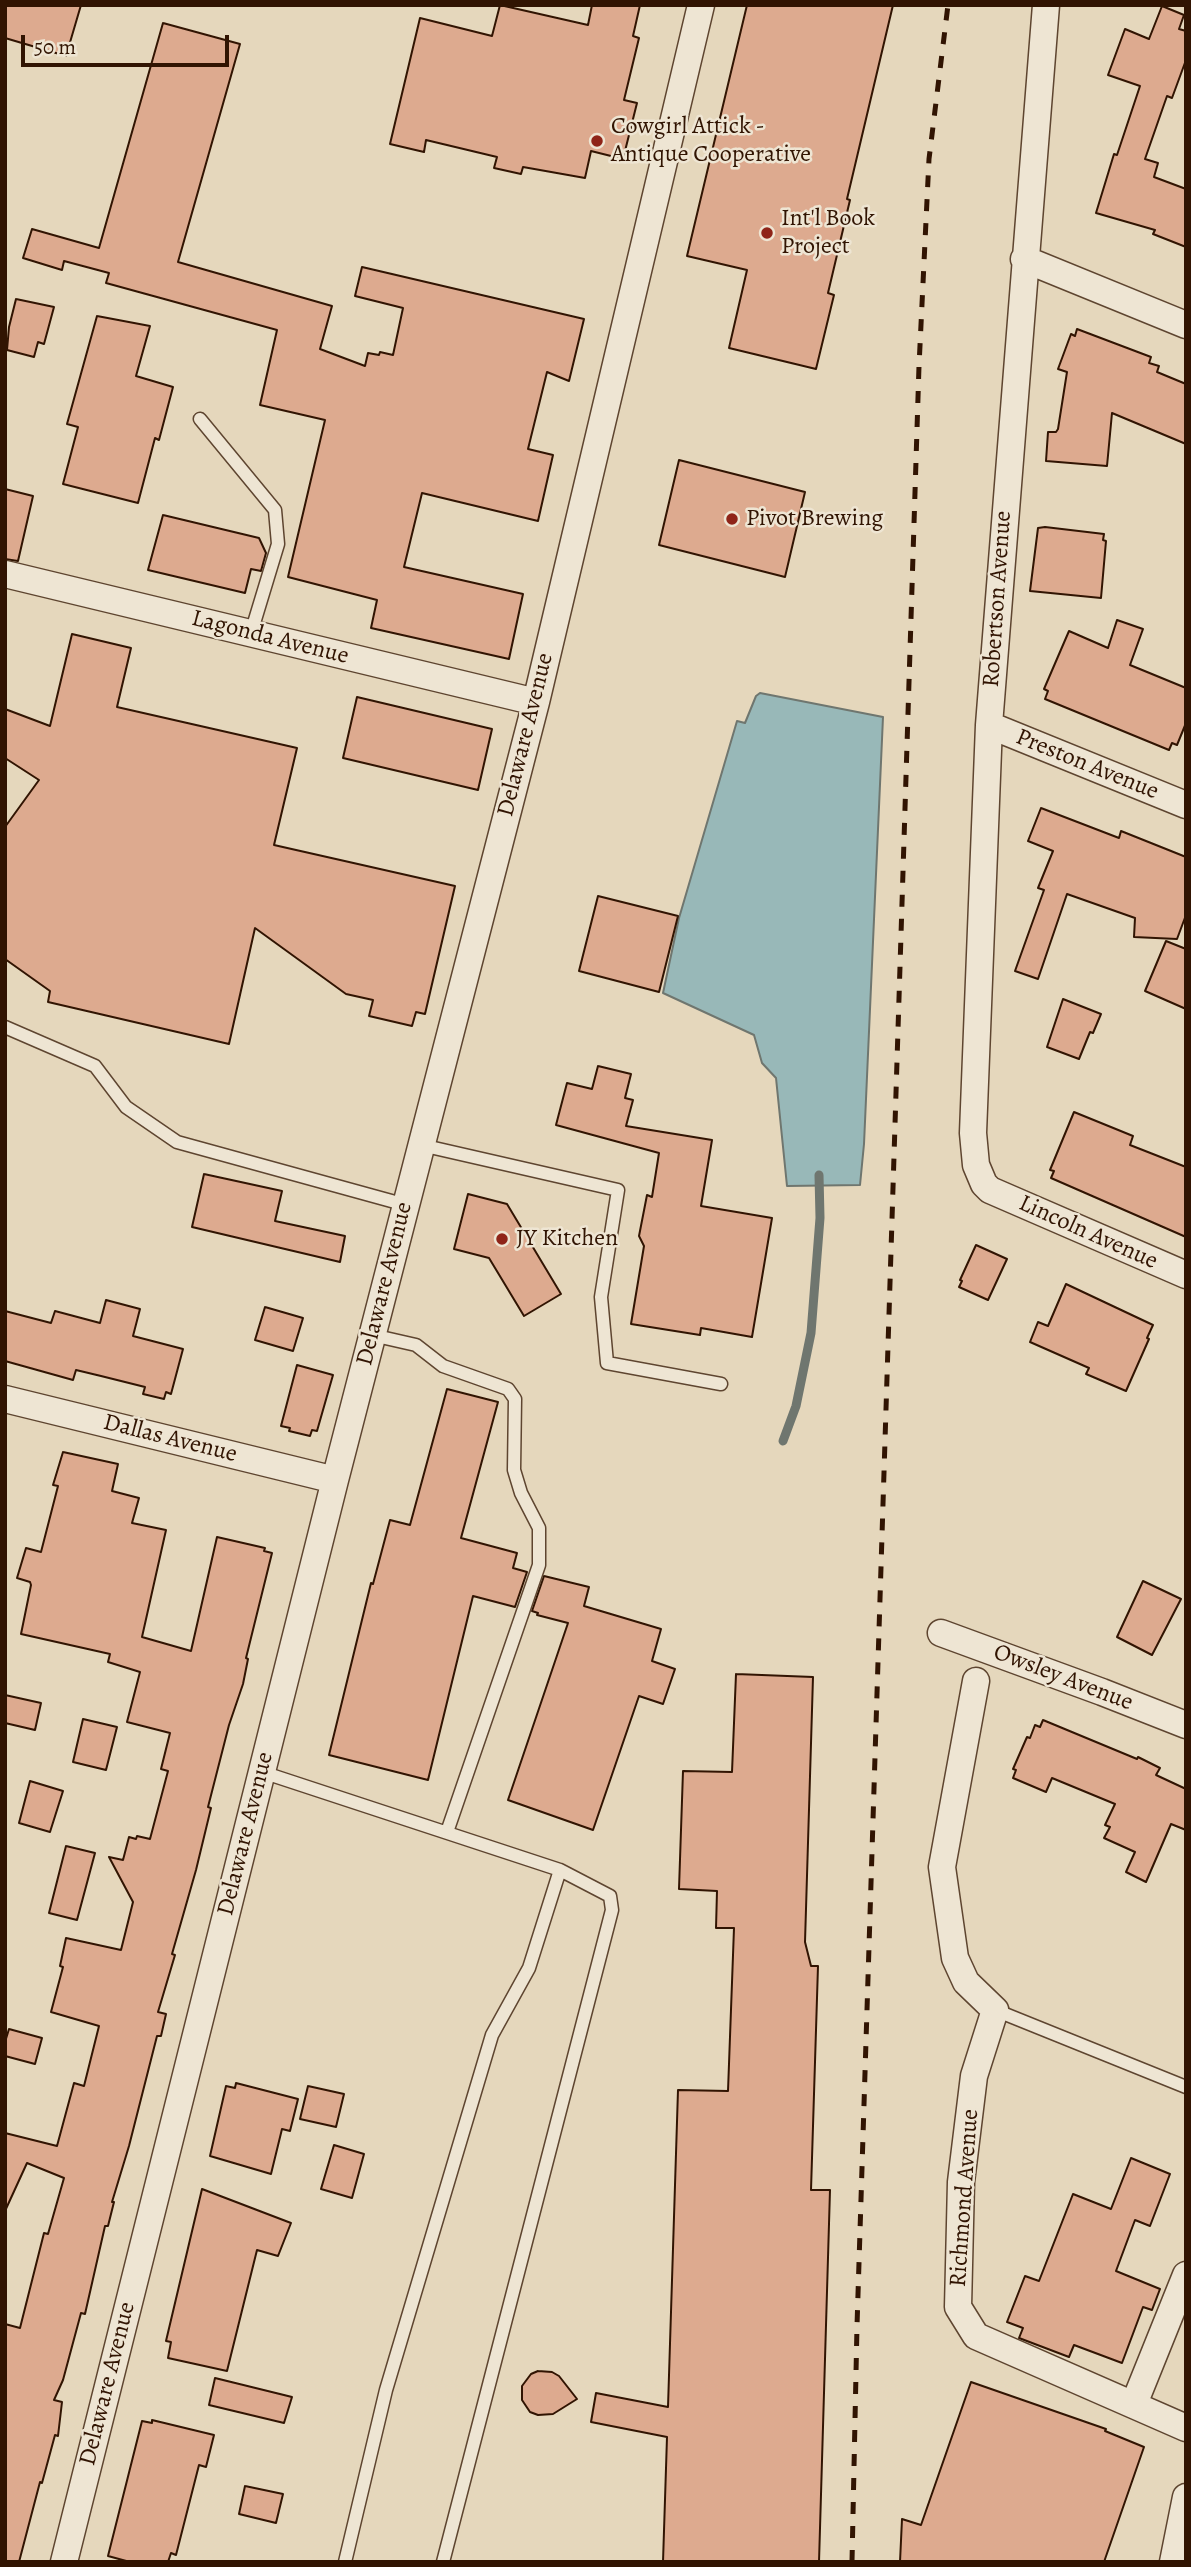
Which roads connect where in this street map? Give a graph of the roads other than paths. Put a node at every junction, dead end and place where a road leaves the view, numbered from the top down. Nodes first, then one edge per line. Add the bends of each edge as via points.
1 (701, 5) edge
2 (1046, 5) edge
3 (1024, 259) junction
4 (1186, 325) edge
5 (200, 419) dead end
6 (5, 574) edge
7 (251, 633) junction
8 (536, 702) junction
9 (989, 725) junction
10 (1186, 805) edge
11 (5, 1027) edge
12 (421, 1145) junction
13 (990, 1190) joint
14 (405, 1205) junction
15 (1186, 1275) edge
16 (372, 1335) junction
17 (721, 1384) dead end
18 (5, 1399) edge
19 (335, 1480) junction
20 (941, 1633) dead end
21 (976, 1681) dead end
22 (1186, 1726) edge
23 (261, 1772) junction
24 (447, 1832) junction
25 (560, 1870) junction
26 (995, 2010) junction
27 (1186, 2087) edge
28 (1186, 2274) edge
29 (1134, 2404) junction
30 (1186, 2428) edge
31 (1186, 2497) edge
32 (64, 2562) edge
33 (345, 2562) edge
34 (443, 2562) edge
35 (1173, 2562) edge

1 - 8 street, Delaware Avenue
2 - 3 street, Robertson Avenue
3 - 4 street
3 - 9 street, Robertson Avenue
5 - 7 lane via 275,510 278,544
6 - 7 street, Lagonda Avenue
7 - 8 street, Lagonda Avenue
8 - 12 street, Delaware Avenue
9 - 10 street, Preston Avenue
9 - 13 street, Robertson Avenue via 973,1133 976,1165
11 - 14 lane via 94,1066 126,1107 177,1143
12 - 14 street, Delaware Avenue
12 - 17 lane via 618,1190 601,1297 607,1363
13 - 15 street, Lincoln Avenue
14 - 16 street, Delaware Avenue
16 - 19 street, Delaware Avenue
16 - 24 lane via 416,1345 443,1366 509,1389 515,1399 514,1470 539,1528 539,1565
18 - 19 street, Dallas Avenue
19 - 23 street, Delaware Avenue
20 - 22 street, Owsley Avenue
21 - 26 street via 942,1867 955,1958 966,1982
23 - 24 lane
23 - 32 street, Delaware Avenue
24 - 25 lane
25 - 33 lane via 530,1968 492,2035 386,2390
25 - 34 lane via 610,1895 612,1910
26 - 27 lane
26 - 29 street, Richmond Avenue via 974,2076 962,2169 958,2307 976,2336
28 - 29 street
29 - 30 street, Richmond Avenue
31 - 35 street

